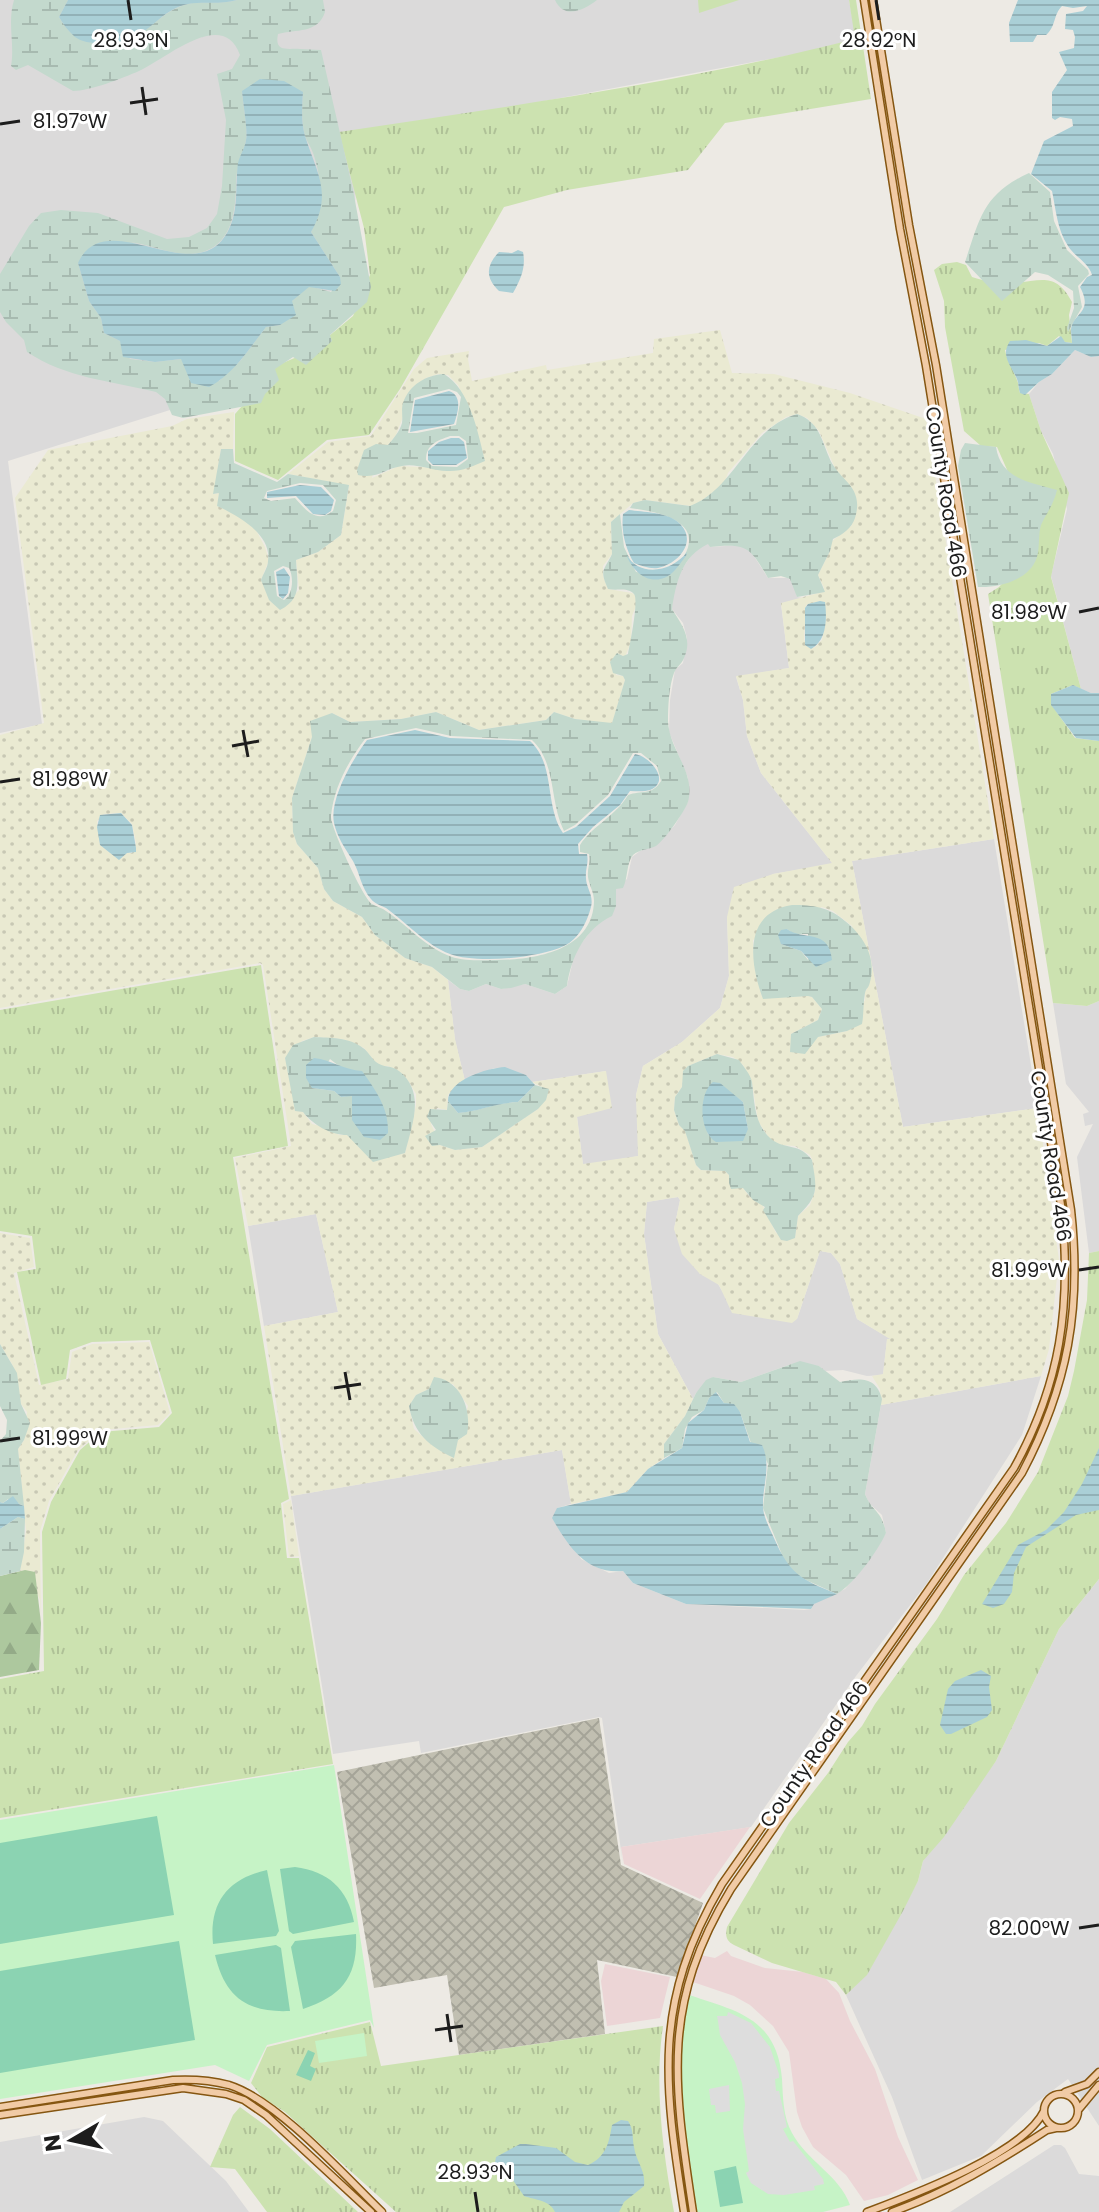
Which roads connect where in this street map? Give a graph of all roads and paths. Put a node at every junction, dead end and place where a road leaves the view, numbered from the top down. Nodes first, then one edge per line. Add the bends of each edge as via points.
1 (864, 0) edge
2 (873, 0) edge
3 (1066, 1302) junction
4 (1074, 1314) junction
5 (684, 1965) junction
6 (679, 1982) junction
7 (686, 1991) junction
8 (681, 2015) junction
9 (1099, 2072) edge
10 (229, 2085) junction
11 (1099, 2085) edge
12 (237, 2089) junction
13 (1059, 2093) junction
14 (230, 2095) junction
15 (0, 2107) edge
16 (1079, 2109) junction
17 (1044, 2111) junction
18 (0, 2115) edge
19 (1056, 2128) junction
20 (371, 2212) edge
21 (382, 2212) edge
22 (684, 2212) edge
23 (693, 2212) edge
24 (867, 2212) edge
25 (892, 2212) edge

1 - 3 main road, County Road 466 via 1062,1211
2 - 4 main road, County Road 466 via 1071,1210
3 - 4 main road
3 - 5 main road, County Road 466 via 1051,1382 1014,1468 722,1884
4 - 7 main road, County Road 466 via 1059,1387 1022,1473 731,1889 708,1931
5 - 6 main road, County Road 466
5 - 7 main road
6 - 8 main road
6 - 22 main road, County Road 466 via 667,2072
7 - 8 main road, County Road 466
8 - 23 main road, County Road 466 via 677,2097
9 - 13 main road via 1087,2084
10 - 12 main road
10 - 14 main road
10 - 15 main road via 173,2080
11 - 16 main road
12 - 14 main road
12 - 21 main road via 273,2109
13 - 16 main road via 1070,2096
13 - 17 main road via 1047,2101
14 - 18 main road via 183,2088
14 - 20 main road via 265,2114
16 - 19 main road via 1071,2125
17 - 19 main road
17 - 24 main road via 1035,2126 975,2164
19 - 25 main road via 946,2190

